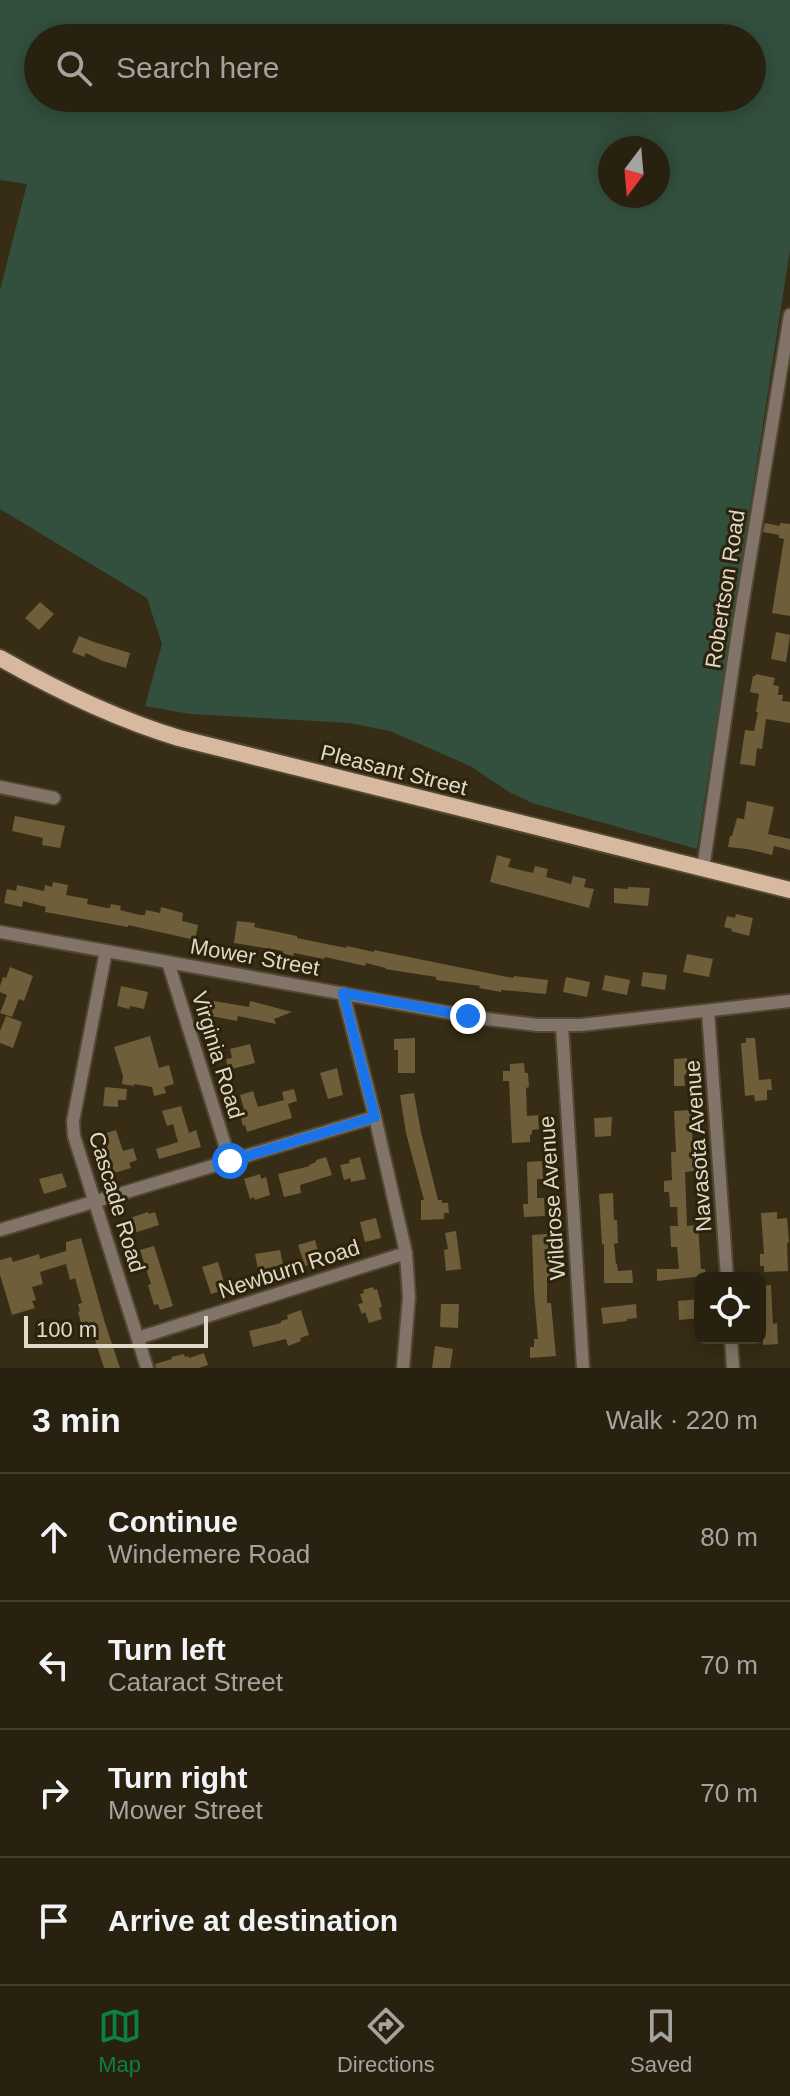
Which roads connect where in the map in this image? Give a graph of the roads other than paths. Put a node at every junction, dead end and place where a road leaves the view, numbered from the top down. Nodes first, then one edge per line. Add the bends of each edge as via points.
1 (790, 315) edge
2 (0, 658) edge
3 (0, 787) edge
4 (54, 798) dead end
5 (703, 869) junction
6 (790, 890) edge
7 (0, 932) edge
8 (106, 951) junction
9 (168, 962) junction
10 (343, 993) junction
11 (790, 1001) edge
12 (708, 1011) junction
13 (562, 1026) junction
14 (375, 1117) junction
15 (230, 1161) junction
16 (95, 1202) junction
17 (0, 1230) edge
18 (406, 1253) junction
19 (727, 1272) edge
20 (138, 1338) junction
21 (731, 1344) edge
22 (147, 1368) edge
23 (403, 1368) edge
24 (583, 1368) edge
25 (733, 1368) edge

1 - 5 street, Robertson Road
2 - 5 main road, Pleasant Street via 73,698 155,731
3 - 4 street
5 - 6 main road, Pleasant Street
7 - 8 street, Mower Street
8 - 9 street, Mower Street
8 - 16 street, Cascade Road via 73,1121
9 - 10 street, Mower Street
9 - 15 street, Virginia Road
10 - 13 street, Mower Street via 491,1020
10 - 14 street
11 - 12 street, Mower Street
12 - 13 street, Mower Street
12 - 19 street, Navasota Avenue
13 - 24 street, Wildrose Avenue
14 - 15 street
14 - 18 street
15 - 16 street
16 - 17 street
16 - 20 street, Cascade Road
18 - 20 street, Newburn Road
18 - 23 street via 409,1297
20 - 22 street, Cascade Road
21 - 25 street

